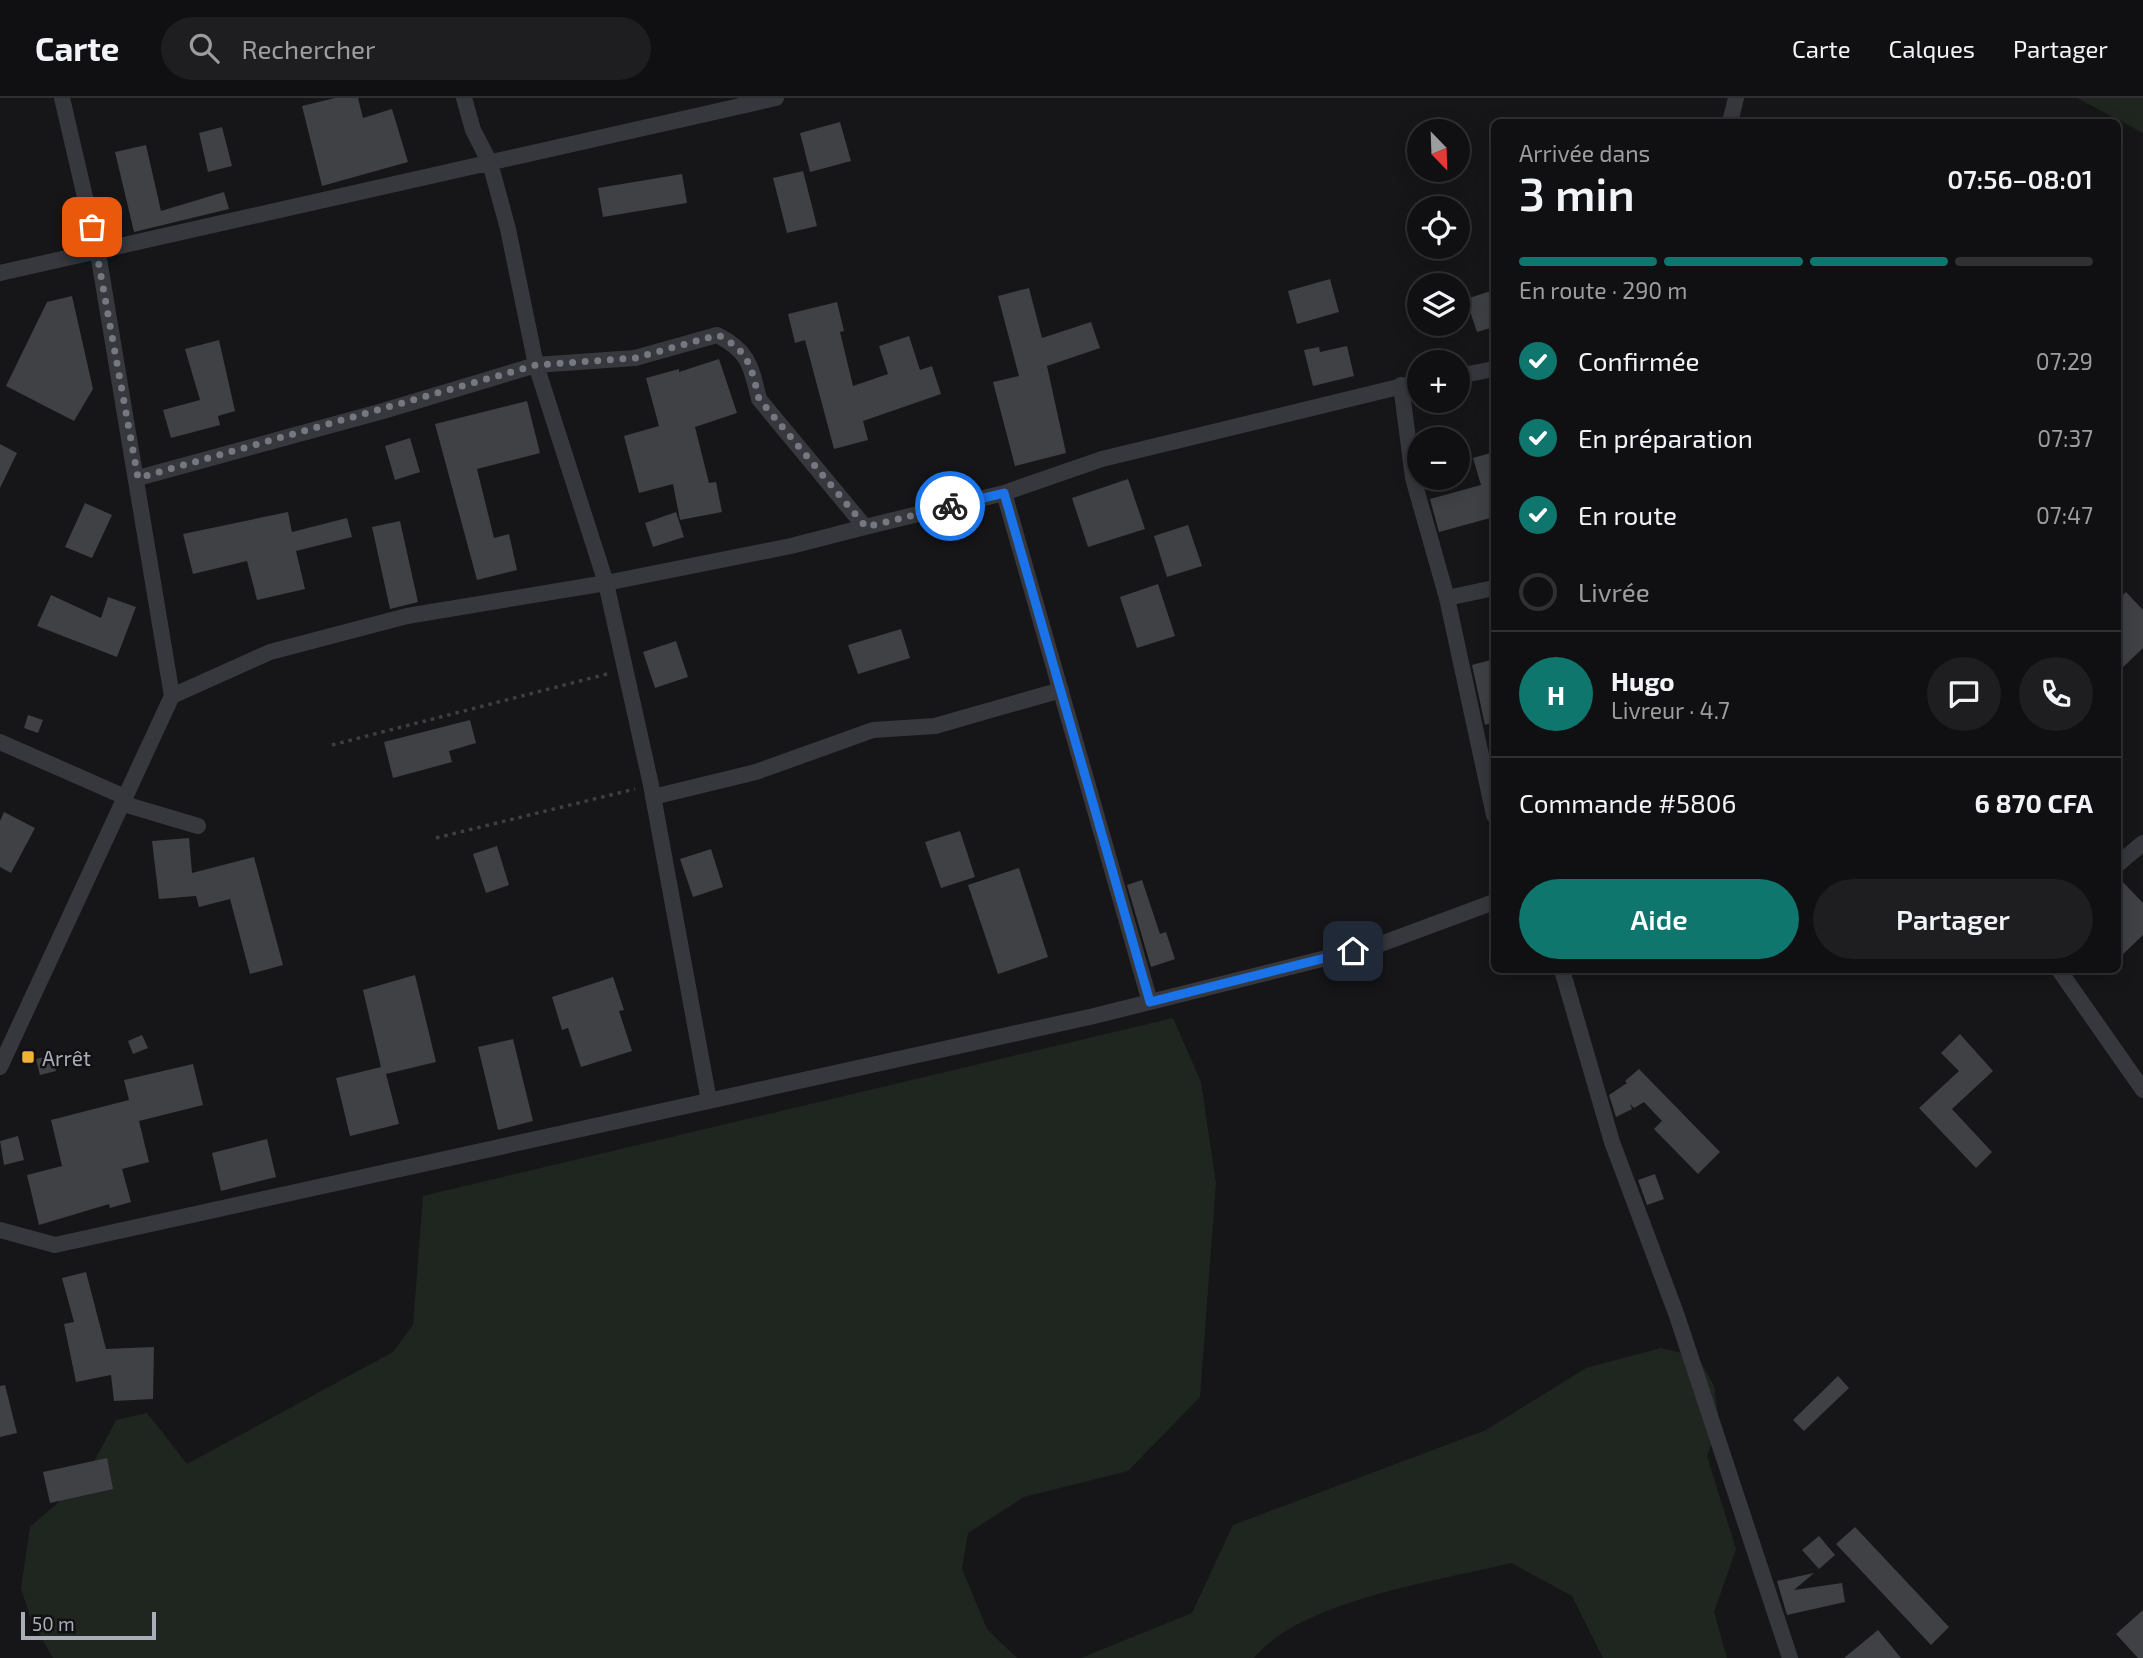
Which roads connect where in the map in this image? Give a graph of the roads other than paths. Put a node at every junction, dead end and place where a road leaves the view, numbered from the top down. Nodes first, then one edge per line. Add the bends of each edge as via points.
1 (62, 98) edge
2 (464, 98) edge
3 (776, 98) edge
4 (1736, 98) edge
5 (1731, 119) edge
6 (489, 163) junction
7 (98, 253) junction
8 (0, 273) edge
9 (536, 365) junction
10 (1491, 370) edge
11 (1470, 374) edge
12 (1407, 384) edge
13 (1401, 385) junction
14 (138, 478) junction
15 (1004, 493) junction
16 (866, 527) junction
17 (606, 583) junction
18 (1491, 589) edge
19 (1447, 598) junction
20 (1060, 690) junction
21 (172, 696) junction
22 (0, 742) edge
23 (652, 791) junction
24 (125, 797) junction
25 (1491, 801) edge
26 (198, 826) dead end
27 (2143, 843) edge
28 (2121, 861) edge
29 (1491, 903) edge
30 (1563, 973) edge
31 (2061, 973) edge
32 (1150, 1002) junction
33 (0, 1067) edge
34 (2143, 1090) edge
35 (709, 1101) junction
36 (0, 1230) edge
37 (1790, 1658) edge

1 - 7 street
2 - 6 street
3 - 6 street
4 - 5 street
6 - 7 street
6 - 9 street via 509,229
7 - 8 street
7 - 14 street
9 - 14 street
9 - 16 street via 635,358 718,335 738,345 759,399
9 - 17 street
10 - 11 street
12 - 13 street
13 - 15 street via 1102,459
13 - 19 street via 1413,478
14 - 21 street
15 - 16 street
15 - 20 street
16 - 17 street
17 - 21 street via 407,616 270,652
17 - 23 street
18 - 19 street
19 - 25 street
20 - 23 street via 935,726 873,730 756,772
20 - 32 street
21 - 24 street
22 - 24 street
23 - 35 street
24 - 26 street via 124,804
24 - 33 street
27 - 28 street
29 - 32 street via 1378,945
30 - 37 street via 1612,1142 1677,1316
31 - 34 street
32 - 35 street
35 - 36 street via 55,1245

